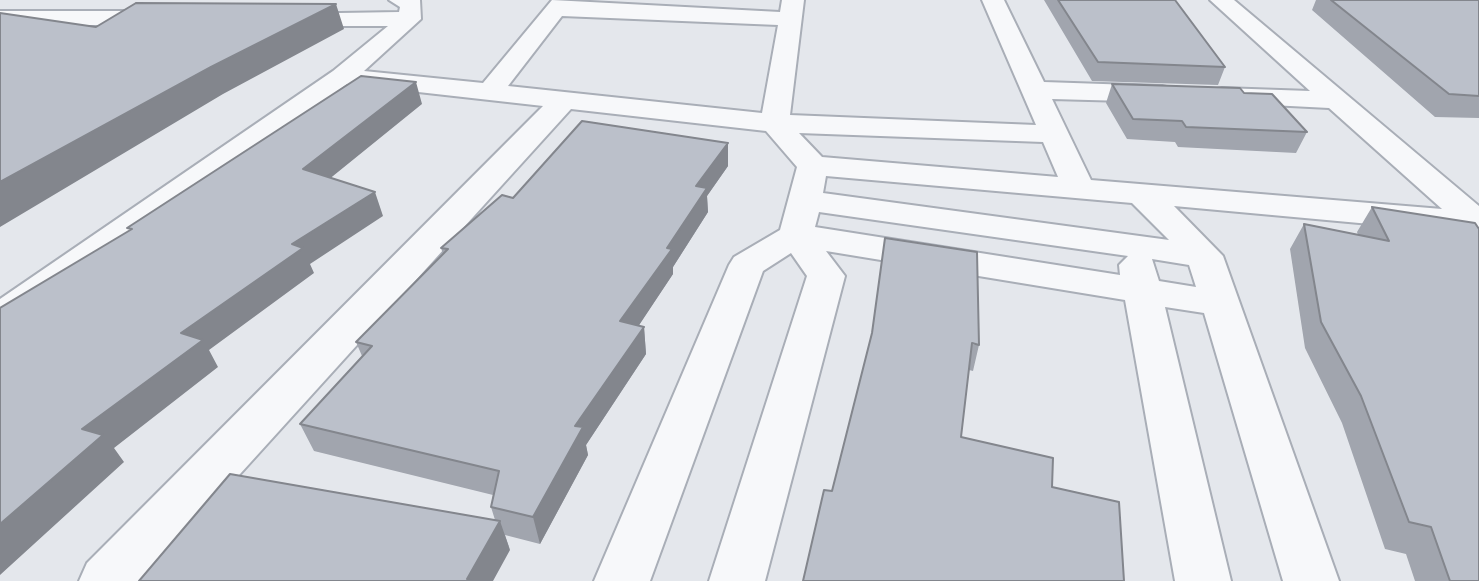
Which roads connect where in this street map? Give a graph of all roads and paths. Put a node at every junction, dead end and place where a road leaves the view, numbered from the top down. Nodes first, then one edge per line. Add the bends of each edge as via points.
1 (30, 0) edge
2 (993, 0) edge
3 (1221, 0) edge
4 (559, 5) edge
5 (405, 9) edge
6 (793, 9) edge
7 (0, 10) edge
8 (0, 18) edge
9 (178, 18) edge
10 (273, 19) edge
11 (342, 76) junction
12 (1034, 90) junction
13 (489, 93) junction
14 (1337, 100) junction
15 (563, 101) junction
16 (775, 122) junction
17 (1054, 134) junction
18 (1079, 188) junction
19 (1141, 193) junction
20 (805, 200) junction
21 (1478, 223) edge
22 (1133, 246) junction
23 (1205, 256) junction
24 (1142, 288) junction
25 (1220, 303) junction
26 (0, 318) edge
27 (107, 581) edge
28 (622, 581) edge
29 (737, 581) edge
30 (1203, 581) edge
31 (1311, 581) edge

1 - 7 street
2 - 12 street
3 - 14 street
4 - 6 street
4 - 13 street
5 - 10 street
5 - 11 street
6 - 16 street
8 - 9 street
11 - 13 street
11 - 26 street
12 - 14 street
12 - 17 street
13 - 15 street
14 - 21 street
15 - 16 street
15 - 27 street
16 - 17 street
16 - 20 street
17 - 18 street
18 - 19 street
18 - 20 street
19 - 21 street
19 - 22 street
19 - 23 street
20 - 22 street
20 - 24 street
20 - 28 street via 747,265
20 - 29 street via 826,276
22 - 23 street
22 - 24 street
23 - 25 street
24 - 25 street
24 - 30 street
25 - 31 street

